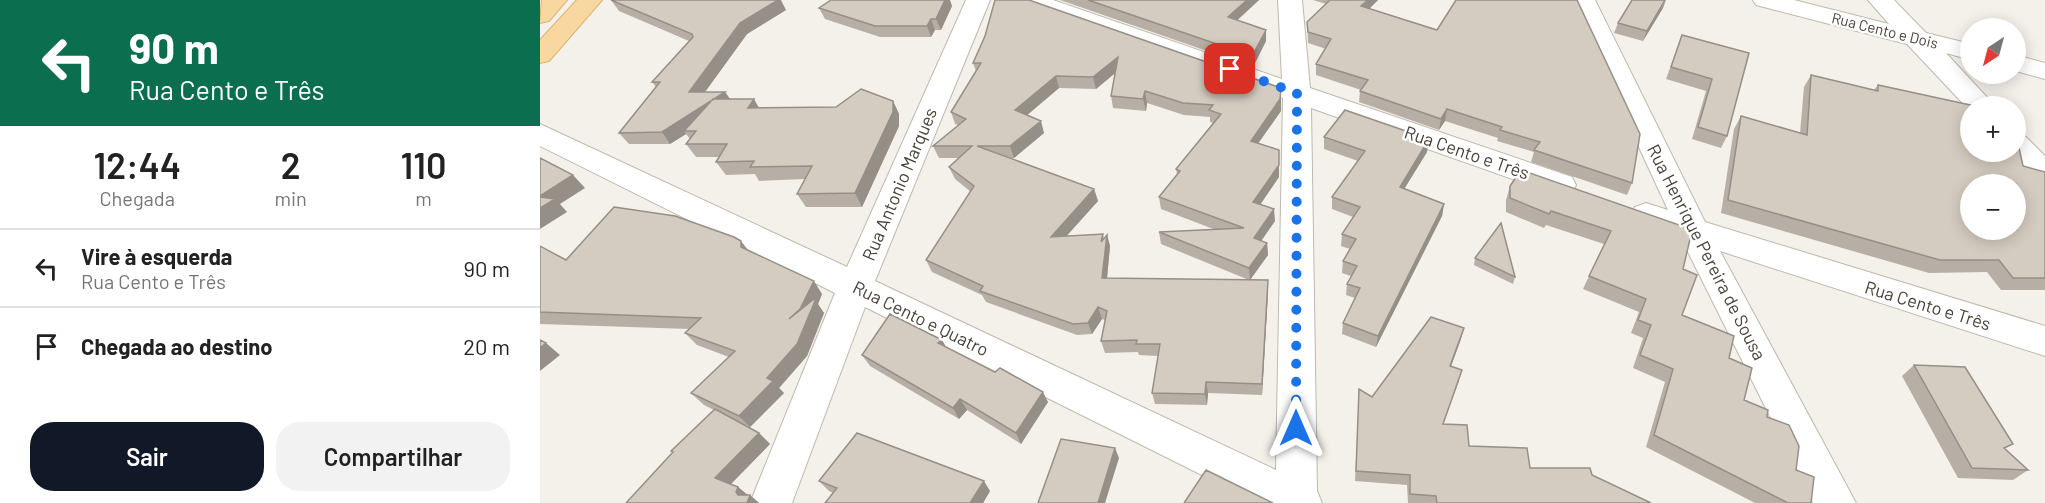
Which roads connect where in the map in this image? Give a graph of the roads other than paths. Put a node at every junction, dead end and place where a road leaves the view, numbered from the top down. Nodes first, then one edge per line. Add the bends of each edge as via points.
1 (555, 0) edge
2 (590, 0) edge
3 (978, 0) edge
4 (1029, 0) edge
5 (1290, 0) edge
6 (1583, 0) edge
7 (1765, 0) edge
8 (1880, 0) edge
9 (540, 16) edge
10 (1919, 39) junction
11 (1960, 49) edge
12 (540, 55) edge
13 (2026, 66) edge
14 (2045, 71) edge
15 (1297, 93) junction
16 (1972, 96) edge
17 (540, 134) edge
18 (2026, 155) edge
19 (2045, 175) edge
20 (1584, 193) edge
21 (1617, 204) edge
22 (1694, 231) junction
23 (855, 287) junction
24 (2045, 341) edge
25 (1298, 502) edge
26 (771, 503) edge
27 (1835, 503) edge

1 - 9 main road
2 - 12 main road
3 - 23 street, Rua Antonio Marques
4 - 15 street, Rua Cento e Três
5 - 15 street
6 - 22 street, Rua Henrique Pereira de Sousa
7 - 10 street, Rua Cento e Dois
8 - 10 street
10 - 11 street, Rua Cento e Dois
10 - 16 street
13 - 14 street
15 - 20 street, Rua Cento e Três
15 - 25 street
17 - 23 street, Rua Cento e Quatro
18 - 19 street
21 - 22 street, Rua Cento e Três
22 - 24 street, Rua Cento e Três
22 - 27 street, Rua Henrique Pereira de Sousa
23 - 25 street, Rua Cento e Quatro
23 - 26 street, Rua Antonio Marques

